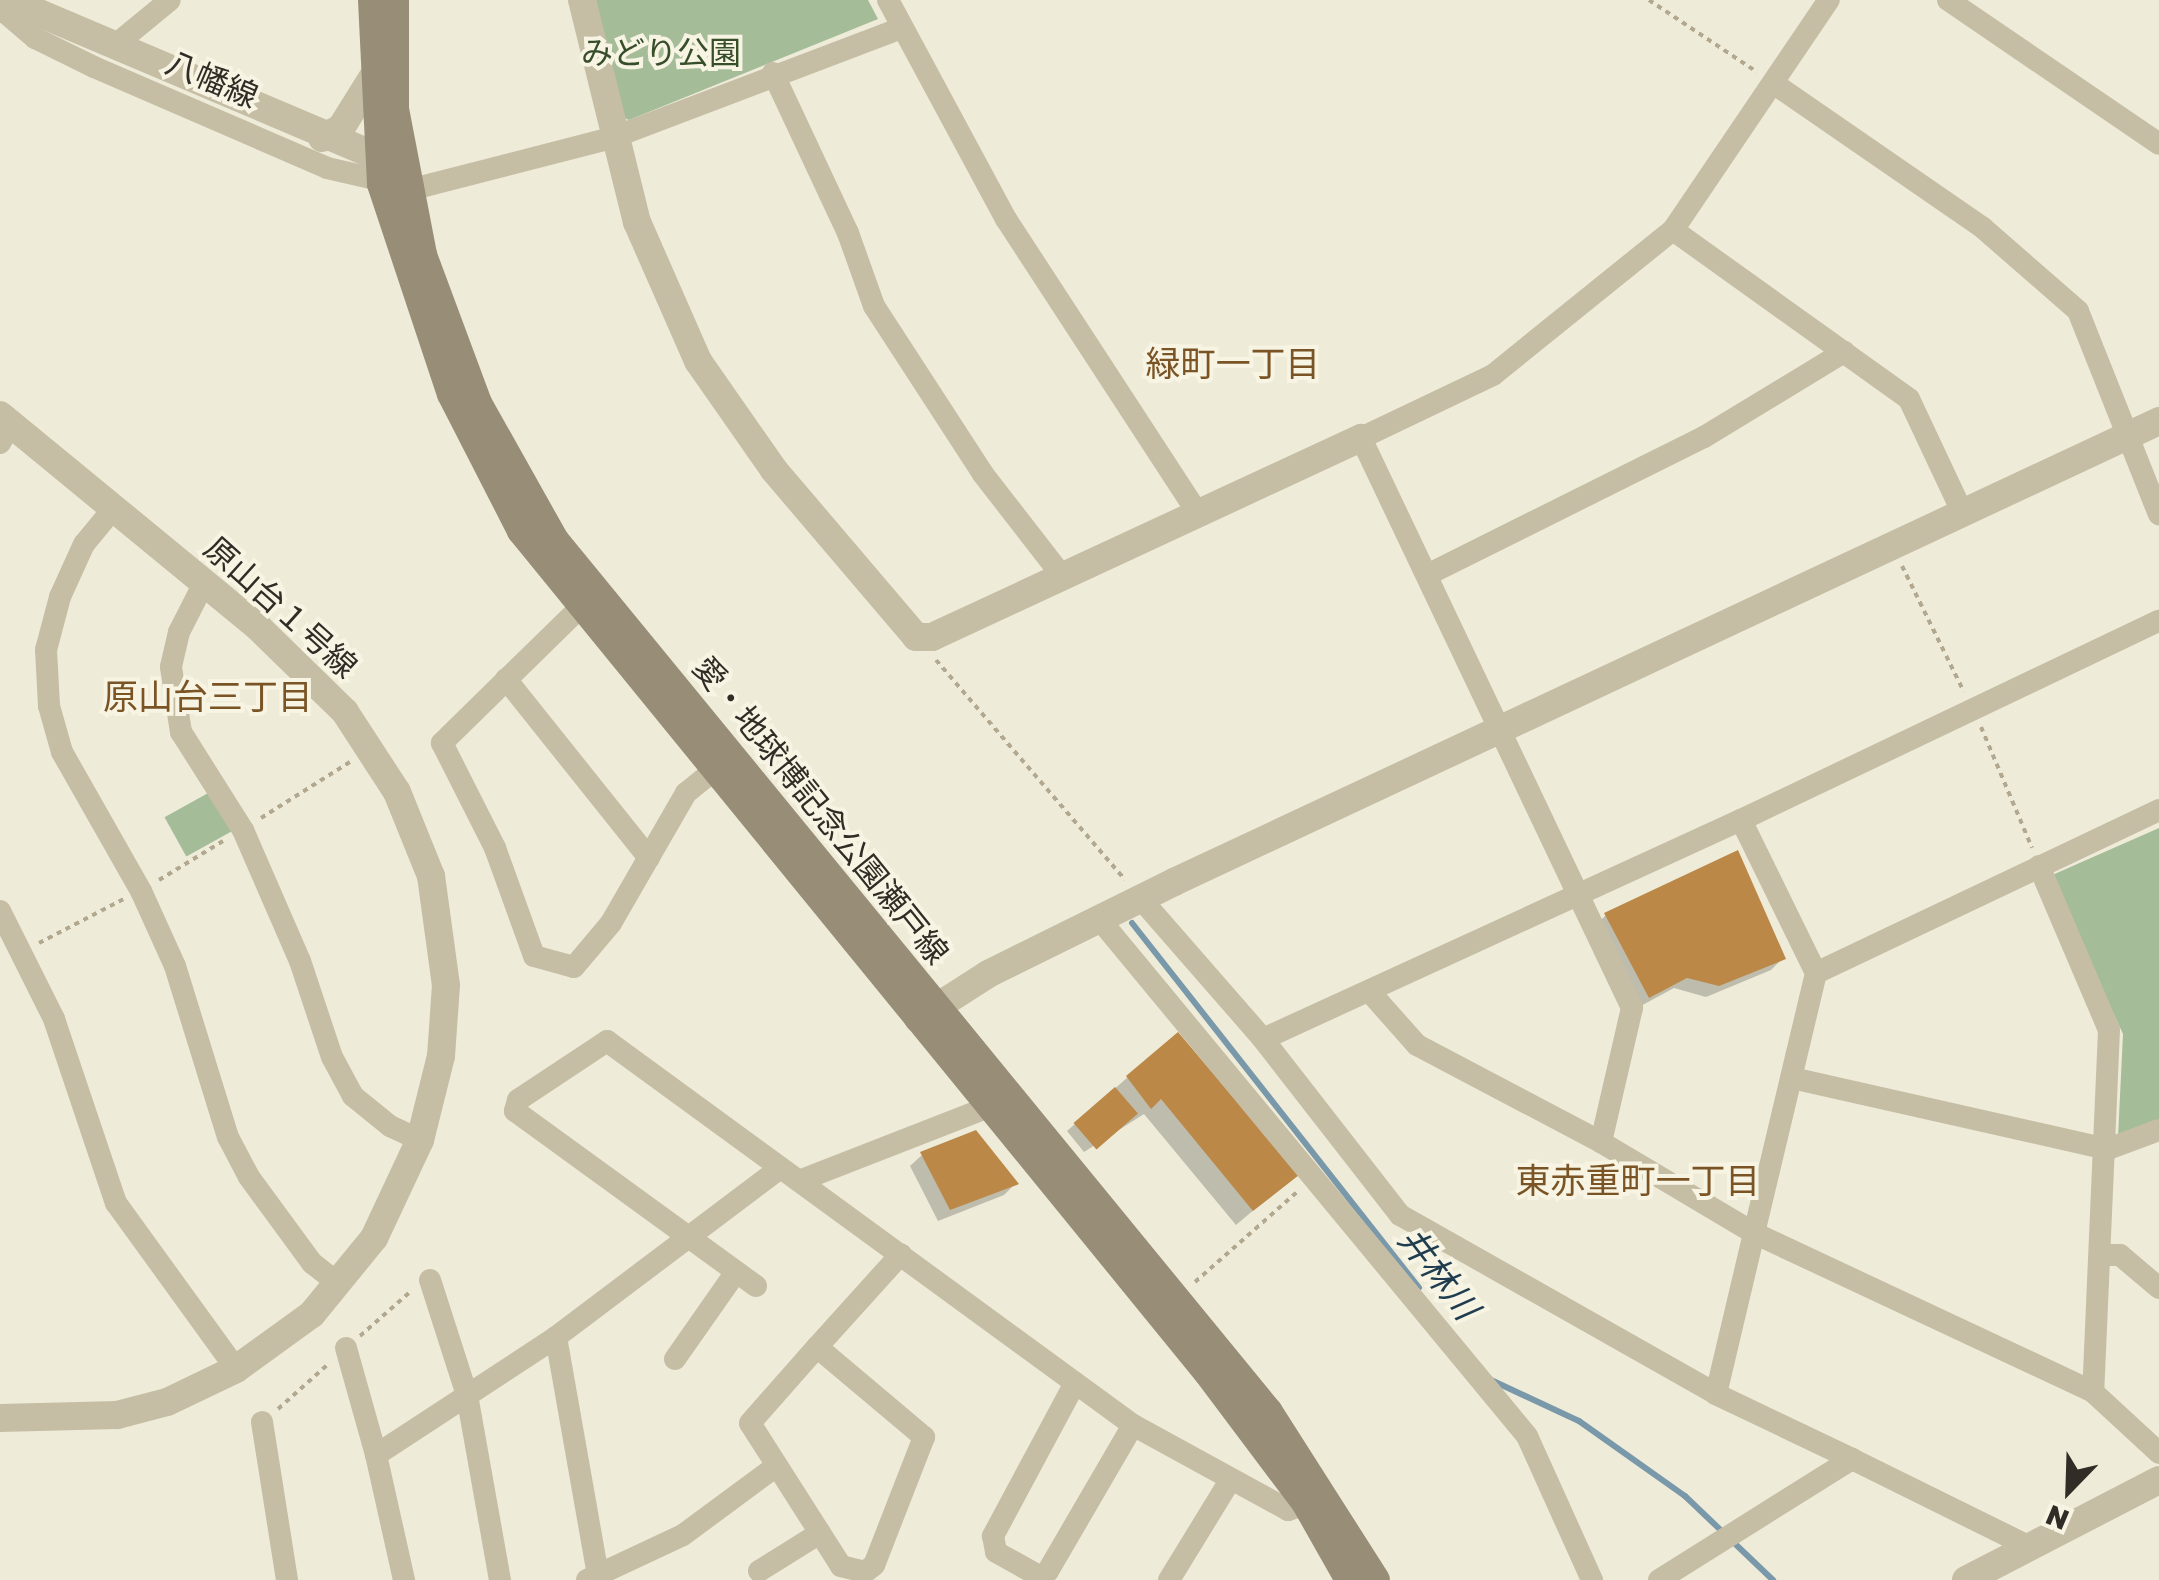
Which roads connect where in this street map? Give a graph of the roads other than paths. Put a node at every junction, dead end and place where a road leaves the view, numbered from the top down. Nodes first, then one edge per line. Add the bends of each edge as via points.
1 (170, 0) edge
2 (372, 0) edge
3 (395, 0) edge
4 (582, 0) edge
5 (888, 0) edge
6 (1829, 0) edge
7 (1948, 0) edge
8 (0, 9) edge
9 (901, 28) junction
10 (114, 46) junction
11 (773, 72) junction
12 (374, 75) junction
13 (1773, 84) junction
14 (322, 138) junction
15 (612, 138) junction
16 (2159, 144) edge
17 (396, 177) junction
18 (1673, 230) junction
19 (1844, 352) junction
20 (2159, 422) edge
21 (4, 427) edge
22 (2127, 433) junction
23 (1361, 438) junction
24 (113, 508) junction
25 (1963, 514) junction
26 (2159, 515) edge
27 (1199, 516) junction
28 (1427, 575) junction
29 (1063, 577) junction
30 (204, 583) junction
31 (588, 599) junction
32 (2159, 621) edge
33 (506, 679) junction
34 (1502, 731) junction
35 (713, 771) junction
36 (2159, 810) edge
37 (1741, 820) junction
38 (648, 858) junction
39 (2040, 866) junction
40 (1578, 897) junction
41 (1142, 899) junction
42 (0, 912) edge
43 (1100, 922) junction
44 (1816, 973) junction
45 (1369, 991) junction
46 (926, 1012) junction
47 (1263, 1039) junction
48 (1792, 1078) junction
49 (999, 1103) junction
50 (2159, 1130) edge
51 (420, 1140) junction
52 (1601, 1142) junction
53 (2108, 1149) junction
54 (790, 1175) junction
55 (1754, 1233) junction
56 (690, 1240) junction
57 (901, 1254) junction
58 (2101, 1255) junction
59 (736, 1272) junction
60 (430, 1280) dead end
61 (339, 1284) junction
62 (756, 1286) dead end
63 (2159, 1288) edge
64 (556, 1337) junction
65 (817, 1347) junction
66 (346, 1348) dead end
67 (675, 1359) dead end
68 (236, 1369) junction
69 (1075, 1383) junction
70 (2093, 1392) junction
71 (1716, 1394) junction
72 (466, 1396) junction
73 (0, 1418) edge
74 (262, 1422) dead end
75 (1133, 1426) junction
76 (2159, 1453) edge
77 (376, 1455) junction
78 (1852, 1459) junction
79 (776, 1467) junction
80 (2159, 1480) edge
81 (1229, 1482) junction
82 (1317, 1500) junction
83 (820, 1533) junction
84 (2024, 1544) junction
85 (759, 1571) dead end
86 (593, 1578) edge
87 (286, 1580) edge
88 (404, 1580) edge
89 (500, 1580) edge
90 (1169, 1580) edge
91 (1349, 1580) edge
92 (1376, 1580) edge
93 (1592, 1580) edge
94 (1659, 1580) edge
95 (1966, 1580) edge

1 - 10 street
2 - 12 main road, 愛・地球博記念公園瀬戸線
3 - 17 main road, 愛・地球博記念公園瀬戸線
4 - 15 street
5 - 9 street
6 - 13 street
7 - 16 street
8 - 10 street, 八幡線 via 25,8
8 - 17 street, 八幡線 via 35,38 327,168
9 - 11 street
9 - 27 street via 1006,219
10 - 14 street, 八幡線
11 - 15 street
11 - 29 street via 848,233 874,306 983,474
12 - 14 street via 341,128
12 - 17 main road, 愛・地球博記念公園瀬戸線
13 - 18 street
13 - 22 street via 1982,228 2078,311
14 - 17 street, 八幡線
15 - 17 street
15 - 29 street via 638,222 698,361 774,470 916,637 932,636
17 - 31 main road, 愛・地球博記念公園瀬戸線 via 451,394 489,478
18 - 19 street
18 - 23 street via 1493,374
19 - 25 street via 1908,399
19 - 28 street via 1704,437
20 - 22 street
21 - 24 street, 原山台１号線
22 - 25 street
22 - 26 street
23 - 27 street
23 - 28 street
24 - 30 street, 原山台１号線
24 - 61 street via 84,544 60,596 46,650 62,752 175,966 228,1137 272,1213 312,1263
25 - 34 street
27 - 29 street
28 - 34 street
30 - 51 street via 179,632 171,700 181,732 243,830 346,1083 390,1126
30 - 51 street, 原山台１号線 via 315,678 371,748 431,876 446,986 441,1056
31 - 33 street
31 - 35 main road, 愛・地球博記念公園瀬戸線
31 - 46 main road, 愛・地球博記念公園瀬戸線
32 - 37 street
33 - 38 street
33 - 38 street via 442,743 495,848 528,949 574,967 611,924
34 - 40 street
34 - 41 street
35 - 38 street via 686,793
35 - 46 main road, 愛・地球博記念公園瀬戸線
36 - 39 street
37 - 40 street
37 - 44 street
39 - 44 street
39 - 53 street via 2109,1030
40 - 45 street
40 - 52 street via 1632,1008
41 - 43 street
41 - 47 street
42 - 68 street via 54,1019 116,1203
43 - 46 street
43 - 93 street via 1527,1436
44 - 48 street
45 - 47 street
45 - 52 street via 1417,1046
46 - 49 main road, 愛・地球博記念公園瀬戸線
47 - 71 street via 1400,1215
48 - 53 street
48 - 55 street
49 - 54 street
49 - 82 main road, 愛・地球博記念公園瀬戸線 via 1207,1372
49 - 82 main road, 愛・地球博記念公園瀬戸線 via 1176,1300
50 - 53 street
51 - 61 street, 原山台１号線 via 388,1213
52 - 55 street
53 - 58 street
54 - 56 street
54 - 56 street via 608,1041 518,1100 515,1111
54 - 57 street
55 - 70 street
55 - 71 street
56 - 59 street
56 - 64 street
57 - 65 street
57 - 69 street
58 - 63 street via 2120,1255
58 - 70 street
59 - 62 street
59 - 67 street
60 - 72 street
61 - 68 street, 原山台１号線 via 278,1342
64 - 72 street
64 - 86 street
65 - 79 street via 750,1423
65 - 83 street via 924,1437 874,1565 865,1572 841,1566
66 - 77 street
68 - 73 street, 原山台１号線 via 183,1396 117,1414
69 - 75 street
69 - 75 street via 993,1536 996,1552 1041,1576 1048,1571
70 - 76 street
71 - 78 street
72 - 77 street
72 - 89 street
74 - 87 street
75 - 81 street
77 - 88 street
78 - 84 street
78 - 94 street
79 - 83 street
79 - 86 street via 683,1535
80 - 84 street
81 - 82 street via 1288,1510
81 - 90 street
82 - 91 main road, 愛・地球博記念公園瀬戸線
82 - 92 main road, 愛・地球博記念公園瀬戸線
83 - 85 street
84 - 95 street

